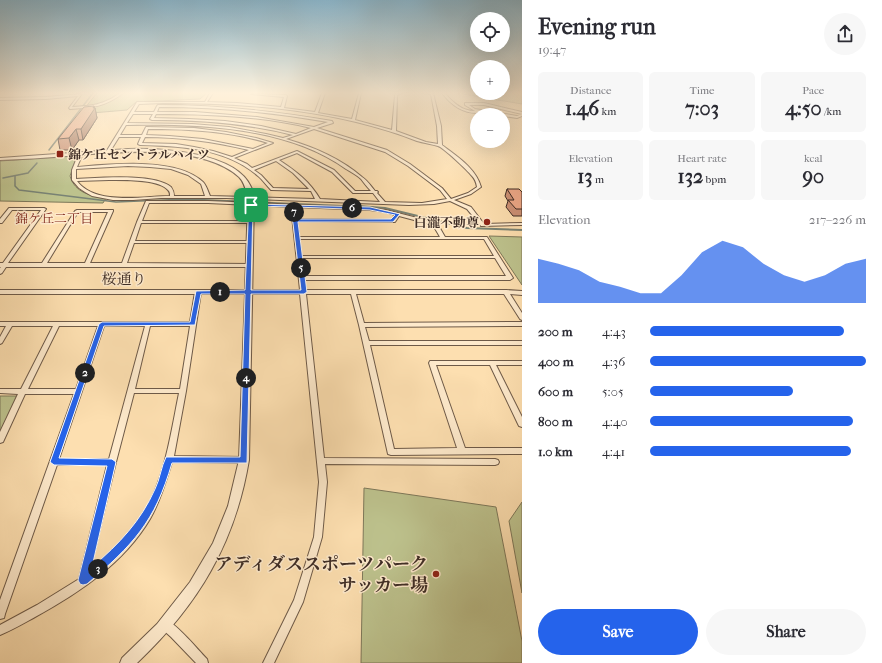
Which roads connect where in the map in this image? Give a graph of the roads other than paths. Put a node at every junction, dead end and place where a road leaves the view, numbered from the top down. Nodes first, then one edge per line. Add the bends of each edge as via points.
1 (125, 124) joint
2 (239, 124) edge
3 (291, 124) edge
4 (327, 124) edge
5 (365, 124) edge
6 (394, 124) edge
7 (439, 124) edge
8 (315, 128) junction
9 (394, 131) junction
10 (297, 135) junction
11 (117, 136) junction
12 (143, 136) junction
13 (284, 139) junction
14 (440, 145) junction
15 (253, 150) junction
16 (108, 152) junction
17 (81, 153) junction
18 (232, 158) junction
19 (0, 159) edge
20 (276, 160) junction
21 (75, 168) junction
22 (253, 169) junction
23 (74, 180) junction
24 (313, 190) junction
25 (376, 192) junction
26 (172, 197) junction
27 (208, 197) junction
28 (318, 200) junction
29 (450, 200) junction
30 (251, 201) junction
31 (383, 203) junction
32 (293, 206) junction
33 (398, 214) junction
34 (295, 220) junction
35 (0, 222) edge
36 (140, 222) junction
37 (251, 222) junction
38 (522, 224) edge
39 (297, 238) junction
40 (443, 238) junction
41 (132, 242) junction
42 (250, 242) junction
43 (497, 256) junction
44 (299, 257) junction
45 (2, 265) edge
46 (44, 265) junction
47 (87, 265) junction
48 (124, 265) junction
49 (249, 265) junction
50 (0, 272) edge
51 (303, 278) junction
52 (0, 292) edge
53 (198, 292) junction
54 (248, 292) junction
55 (304, 292) junction
56 (353, 292) junction
57 (506, 292) junction
58 (522, 293) edge
59 (522, 318) edge
60 (0, 324) edge
61 (10, 324) junction
62 (56, 324) junction
63 (102, 324) junction
64 (148, 324) junction
65 (193, 324) junction
66 (522, 324) edge
67 (362, 325) junction
68 (0, 342) edge
69 (366, 343) junction
70 (522, 343) edge
71 (492, 363) junction
72 (522, 363) edge
73 (132, 390) junction
74 (0, 391) edge
75 (79, 391) junction
76 (183, 391) junction
77 (23, 392) junction
78 (522, 424) edge
79 (0, 440) edge
80 (462, 451) junction
81 (522, 451) edge
82 (169, 459) junction
83 (244, 460) junction
84 (321, 461) junction
85 (54, 462) junction
86 (112, 462) junction
87 (495, 462) dead end
88 (83, 580) junction
89 (0, 614) edge
90 (166, 625) junction
91 (0, 630) edge
92 (127, 663) edge
93 (202, 663) edge
94 (268, 663) edge

1 - 11 street
1 - 13 street via 208,126
2 - 10 street
3 - 8 street
4 - 8 street
5 - 9 street
6 - 9 street
7 - 14 street
8 - 10 street
8 - 29 street via 390,153 424,175
9 - 14 street
10 - 13 street
11 - 12 street
11 - 16 street
12 - 15 street via 206,140
12 - 15 street via 148,128 181,129 236,135 271,143
12 - 18 street via 140,144 190,147
13 - 25 street via 338,161 353,170
14 - 29 street via 479,184 477,189
15 - 18 street
16 - 17 street
16 - 30 street via 162,151 206,159 229,168 239,176 247,185
17 - 19 street
17 - 21 street
18 - 22 street
20 - 22 street
20 - 24 street via 293,171
20 - 25 street via 297,152 333,171 354,192
21 - 23 street
21 - 27 street via 132,164 168,168 198,180 204,186
22 - 24 street via 272,188
23 - 26 street via 88,192 112,198
23 - 26 street via 150,181 168,187
24 - 28 street
25 - 31 street
26 - 27 street
27 - 30 street
28 - 30 street
28 - 31 street
29 - 31 street via 433,203
29 - 38 street via 468,208 483,225
30 - 32 street
30 - 36 street via 147,202
30 - 37 street
32 - 33 street via 370,209
32 - 34 street
33 - 34 street via 393,221
33 - 40 street via 435,224
34 - 39 street
35 - 45 street via 11,209 44,209
36 - 37 street
36 - 41 street
37 - 42 street
39 - 40 street
39 - 44 street
40 - 43 street via 485,238
41 - 42 street
41 - 48 street
42 - 49 street
43 - 44 street
43 - 51 street via 510,278
44 - 51 street
45 - 46 street
45 - 50 street
46 - 47 street
46 - 47 street via 77,211 111,211
47 - 48 street
48 - 49 street
49 - 54 street
51 - 55 street
52 - 53 street, 桜通り
53 - 54 street, 桜通り
53 - 65 street
54 - 55 street
54 - 83 street
55 - 56 street
55 - 84 street
56 - 57 street
56 - 67 street
57 - 58 street
57 - 59 street
60 - 61 street
61 - 62 street
61 - 68 street
62 - 63 street
62 - 77 street
63 - 64 street
63 - 75 street
64 - 65 street
64 - 73 street
65 - 76 street
66 - 67 street
67 - 69 street
69 - 70 street
69 - 80 street via 391,452
71 - 72 street
71 - 78 street
71 - 80 street via 432,363
73 - 76 street
73 - 86 street
74 - 77 street
75 - 77 street
75 - 85 street
76 - 82 street
77 - 79 street
80 - 81 street
82 - 83 street
82 - 88 street via 160,488 146,517 128,540
83 - 90 street via 236,502 225,533 202,576
84 - 87 street
84 - 94 street via 323,482 318,537 298,602
85 - 86 street
85 - 89 street
86 - 88 street
88 - 91 street via 53,602
90 - 92 street
90 - 93 street

